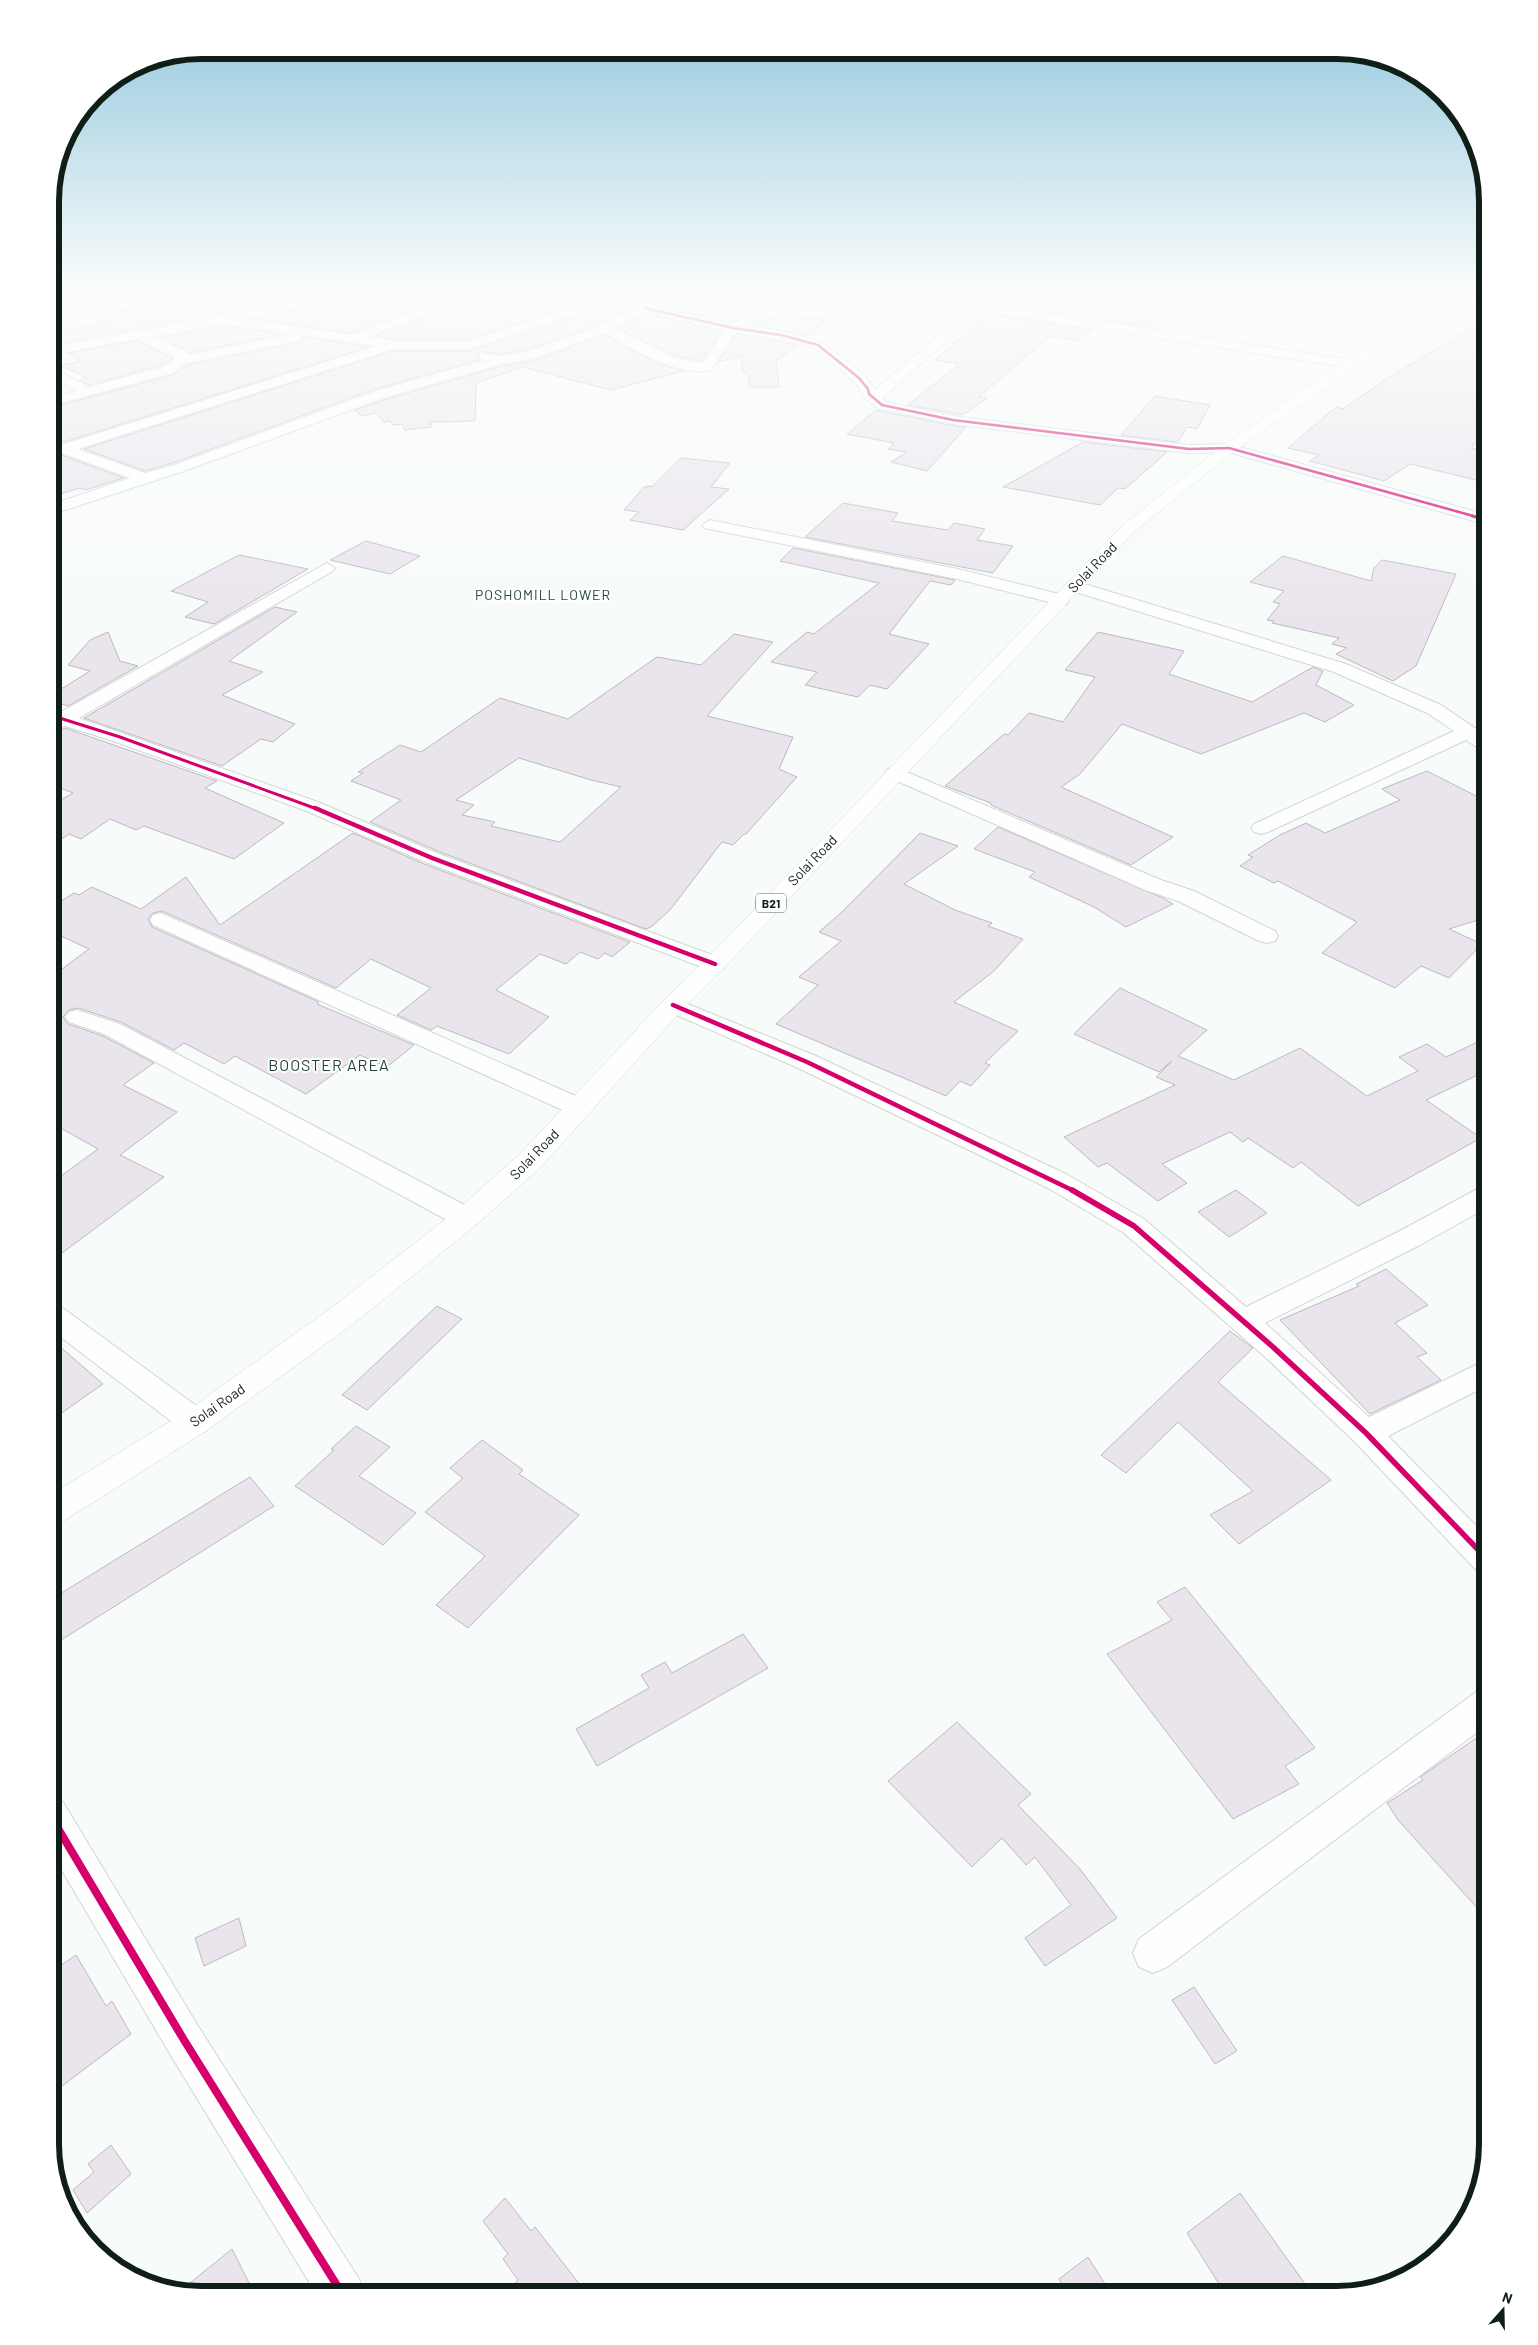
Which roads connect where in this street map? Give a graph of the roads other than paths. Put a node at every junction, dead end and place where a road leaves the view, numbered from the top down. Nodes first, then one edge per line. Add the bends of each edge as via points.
1 (212, 402) edge
2 (358, 402) edge
3 (879, 402) edge
4 (1295, 402) edge
5 (59, 447) edge
6 (1229, 448) junction
7 (64, 449) junction
8 (144, 478) junction
9 (59, 507) edge
10 (1479, 517) edge
11 (710, 525) dead end
12 (327, 568) dead end
13 (1068, 593) junction
14 (59, 718) edge
15 (59, 721) edge
16 (1466, 732) junction
17 (1479, 740) edge
18 (895, 773) junction
19 (1261, 828) dead end
20 (161, 920) dead end
21 (1267, 936) dead end
22 (715, 964) junction
23 (672, 1005) junction
24 (77, 1017) dead end
25 (578, 1107) junction
26 (1479, 1200) edge
27 (466, 1218) junction
28 (59, 1321) edge
29 (1243, 1321) junction
30 (1479, 1376) edge
31 (195, 1422) junction
32 (1366, 1433) junction
33 (59, 1506) edge
34 (1479, 1551) edge
35 (1479, 1710) edge
36 (59, 1831) edge
37 (1153, 1953) dead end
38 (337, 2286) edge

1 - 7 street
2 - 8 street
3 - 6 street via 953,420 1188,449
4 - 6 highway, Solai Road / B21
5 - 7 street
6 - 10 street
6 - 13 highway, Solai Road / B21 via 1127,530
7 - 8 street
8 - 9 street
11 - 13 street
12 - 14 street
13 - 16 street via 1340,668 1434,709
13 - 18 highway, Solai Road / B21
15 - 22 street via 120,737 311,806 432,858
16 - 17 street
16 - 19 street
18 - 21 street via 1153,885 1186,896
18 - 22 highway, Solai Road / B21
20 - 25 street
22 - 23 highway, Solai Road / B21
23 - 25 highway, Solai Road / B21
23 - 29 street via 808,1062 1057,1181 1134,1226
24 - 27 street via 112,1029
25 - 27 highway, Solai Road / B21 via 530,1161
26 - 29 street
27 - 31 highway, Solai Road / B21 via 342,1316
28 - 31 street
29 - 32 street
30 - 32 street
31 - 33 highway, Solai Road / B21
32 - 34 street
35 - 37 street
36 - 38 street

